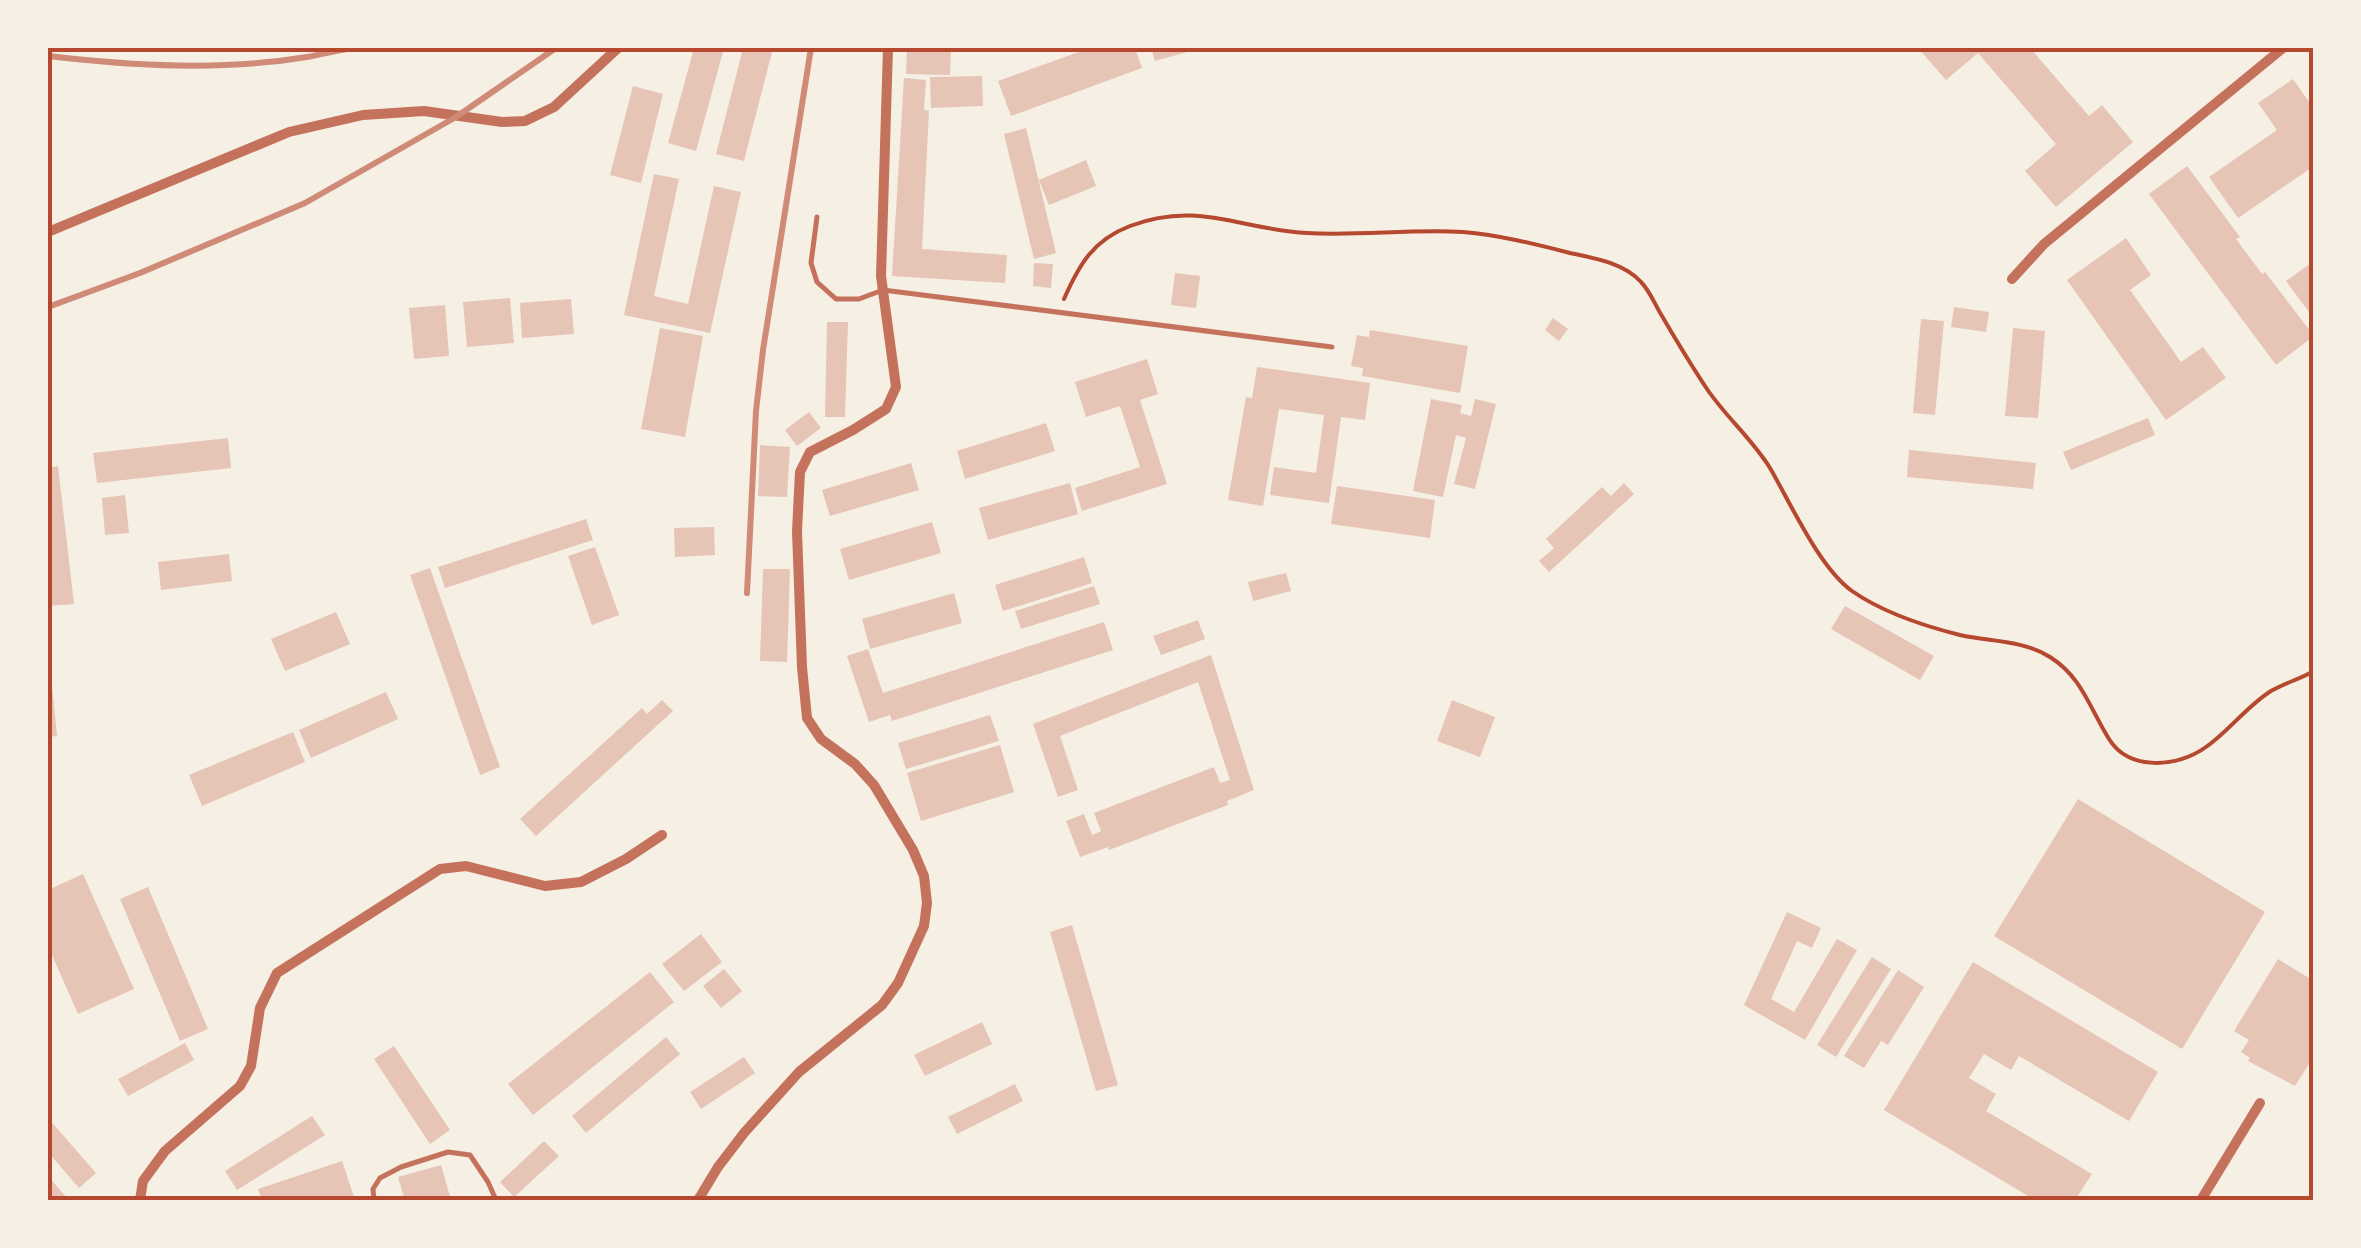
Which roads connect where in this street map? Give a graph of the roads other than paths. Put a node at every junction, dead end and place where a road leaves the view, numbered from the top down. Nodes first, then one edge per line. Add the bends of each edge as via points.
1 (618, 48) edge
2 (888, 48) edge
3 (2283, 48) edge
4 (818, 216) dead end
5 (48, 232) edge
6 (2012, 278) dead end
7 (883, 290) junction
8 (1332, 347) dead end
9 (662, 835) dead end
10 (2260, 1103) dead end
11 (140, 1200) edge
12 (374, 1200) edge
13 (496, 1200) edge
14 (698, 1200) edge
15 (2202, 1200) edge

1 - 5 street via 554,106 525,121 424,111 344,119 289,132
2 - 7 street
3 - 6 street via 2044,244
4 - 7 lane via 811,263 816,282 836,299
7 - 8 lane
7 - 14 street via 896,387 891,398 870,420 810,452 800,472 802,667 807,718 874,785 914,850 924,876 924,926 882,1005 799,1072 744,1133
9 - 11 street via 581,882 545,886 466,866 440,869 276,973 240,1086 165,1151 143,1181
10 - 15 street
12 - 13 lane via 380,1178 448,1152 470,1156

